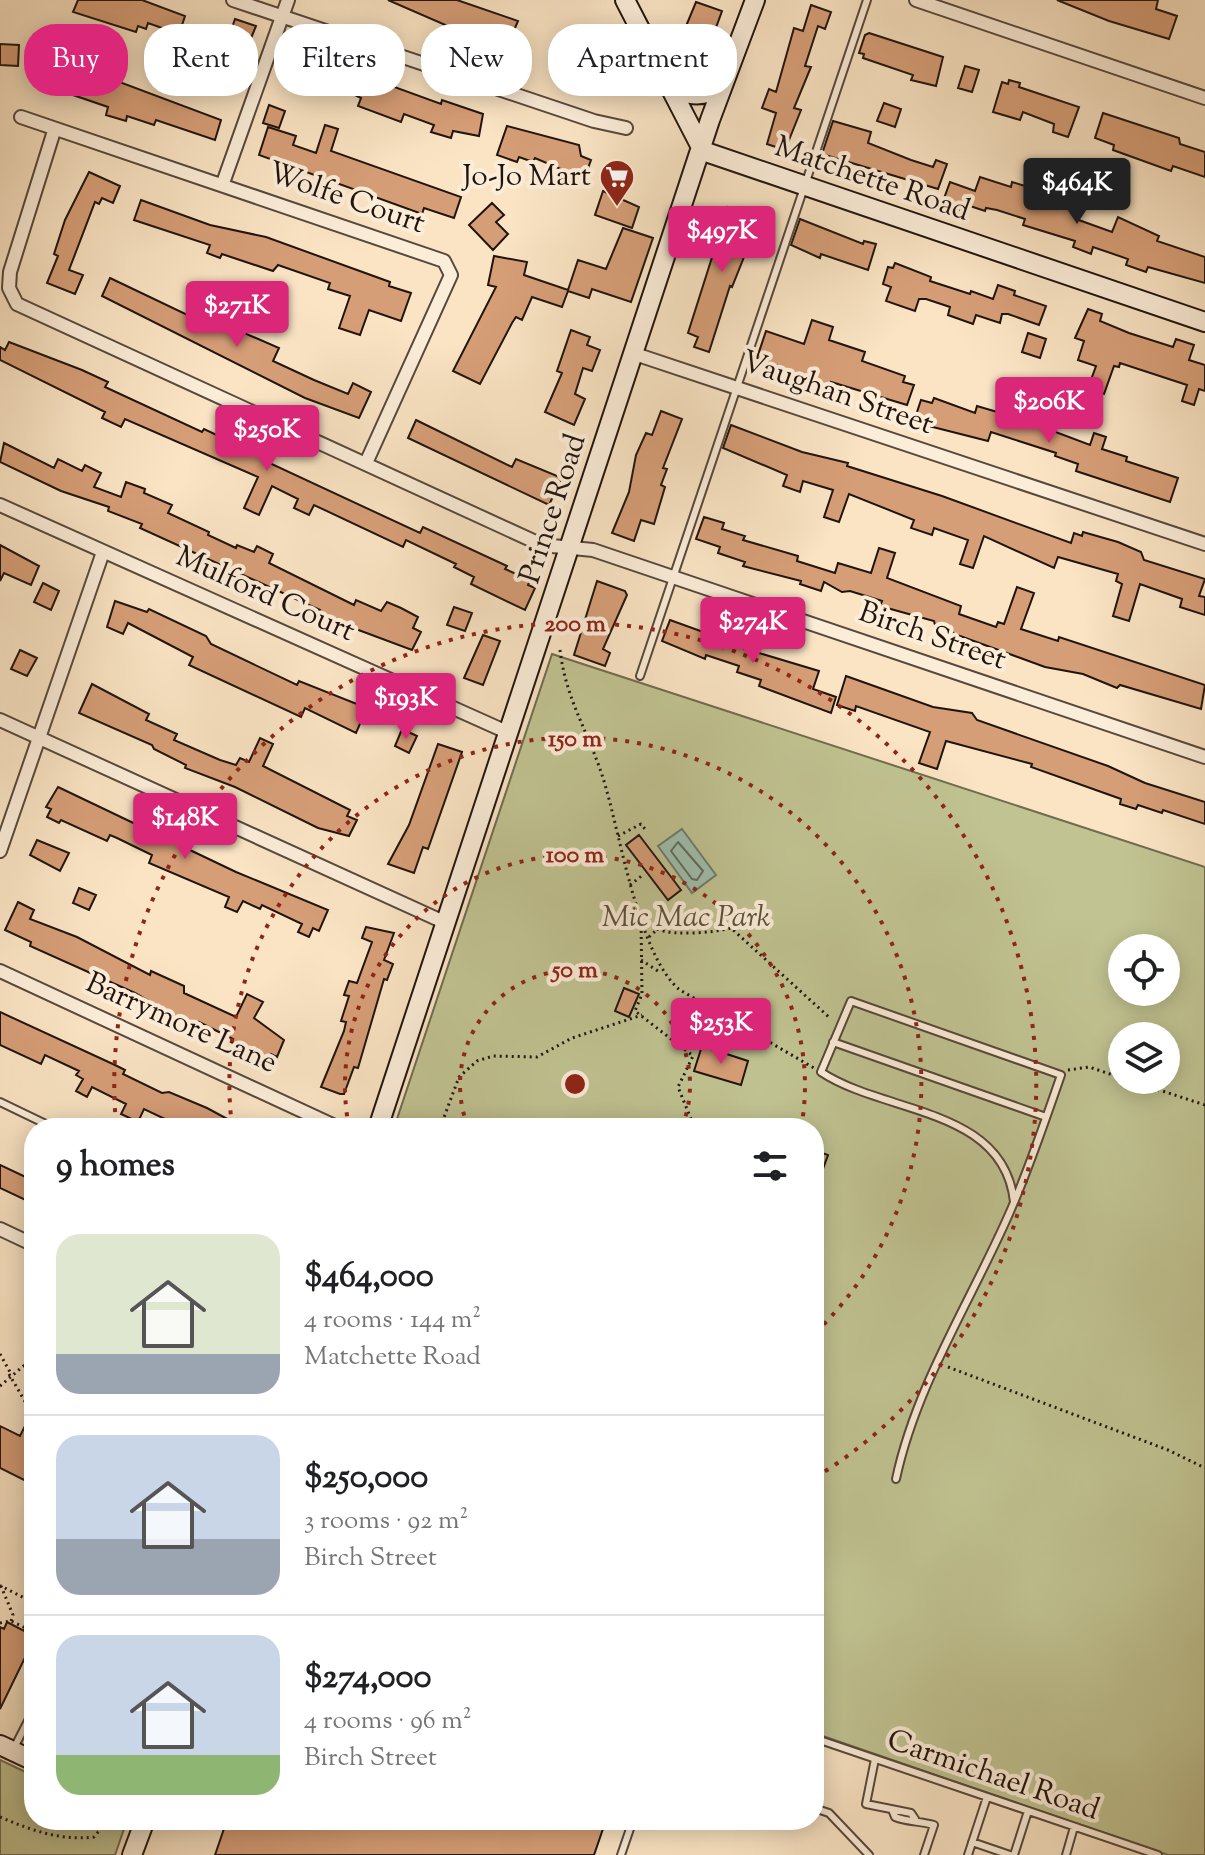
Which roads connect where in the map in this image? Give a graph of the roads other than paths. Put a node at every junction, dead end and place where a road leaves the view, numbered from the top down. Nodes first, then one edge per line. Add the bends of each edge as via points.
1 (233, 0) edge
2 (288, 0) edge
3 (625, 0) edge
4 (755, 0) edge
5 (867, 0) edge
6 (916, 0) edge
7 (283, 17) junction
8 (636, 24) edge
9 (737, 47) edge
10 (672, 96) edge
11 (719, 96) edge
12 (1205, 98) edge
13 (21, 117) dead end
14 (626, 128) dead end
15 (54, 131) junction
16 (703, 151) junction
17 (223, 183) junction
18 (804, 188) junction
19 (1205, 322) edge
20 (635, 354) junction
21 (737, 388) junction
22 (366, 463) junction
23 (0, 505) edge
24 (1205, 544) edge
25 (570, 549) junction
26 (103, 552) junction
27 (673, 577) junction
28 (640, 676) dead end
29 (0, 720) edge
30 (509, 733) junction
31 (37, 737) junction
32 (1205, 757) edge
33 (0, 851) edge
34 (446, 923) junction
35 (0, 971) edge
36 (833, 1042) junction
37 (0, 1102) edge
38 (1046, 1117) junction
39 (33, 1118) edge
40 (317, 1118) edge
41 (381, 1118) edge
42 (1014, 1202) junction
43 (0, 1229) edge
44 (24, 1240) edge
45 (896, 1479) dead end
46 (24, 1723) edge
47 (824, 1741) edge
48 (6, 1748) edge
49 (875, 1759) junction
50 (987, 1797) junction
51 (824, 1811) edge
52 (1028, 1811) junction
53 (1074, 1827) junction
54 (141, 1830) edge
55 (630, 1830) edge
56 (972, 1842) junction
57 (132, 1855) edge
58 (621, 1855) edge
59 (869, 1855) edge
60 (924, 1855) edge
61 (968, 1855) edge
62 (1012, 1855) edge
63 (1066, 1855) edge
64 (1158, 1855) edge

1 - 7 street
2 - 7 street
3 - 8 street
4 - 9 street, Prince Road
5 - 18 lane
6 - 12 street
7 - 14 street
7 - 17 street
10 - 16 street
11 - 16 street, Prince Road
13 - 15 street, Wolfe Court
15 - 17 street, Wolfe Court
15 - 22 street, Birch Street via 10,272 9,288 17,304
16 - 18 street, Matchette Road
16 - 20 street, Prince Road
17 - 22 street, Wolfe Court via 444,261 451,275
18 - 19 street, Matchette Road
18 - 21 lane
20 - 21 street, Vaughan Street
20 - 25 street, Prince Road
21 - 24 street, Vaughan Street
21 - 27 lane
22 - 25 street, Birch Street via 542,545
23 - 26 street, Mulford Court
25 - 27 street, Birch Street via 593,550
25 - 30 street, Prince Road
26 - 30 street, Mulford Court
26 - 31 street
27 - 28 lane
27 - 32 street, Birch Street
29 - 31 street
30 - 34 street, Prince Road
31 - 33 street
31 - 34 street
34 - 41 street, Prince Road
35 - 40 street, Barrymore Lane
36 - 38 lane
36 - 38 lane via 851,1001 1061,1075
36 - 42 lane via 821,1072 853,1090 981,1139 1006,1168
37 - 39 lane
38 - 42 lane
42 - 45 lane via 937,1362 901,1452
43 - 44 street
46 - 48 lane
47 - 49 lane, Carmichael Road
49 - 50 lane, Carmichael Road
49 - 60 lane via 866,1804 911,1813 934,1825
50 - 52 lane, Carmichael Road
50 - 56 lane
51 - 59 lane
52 - 53 lane, Carmichael Road
52 - 62 lane
53 - 63 lane
53 - 64 lane, Carmichael Road
54 - 57 street
55 - 58 lane
56 - 61 lane
56 - 62 lane

